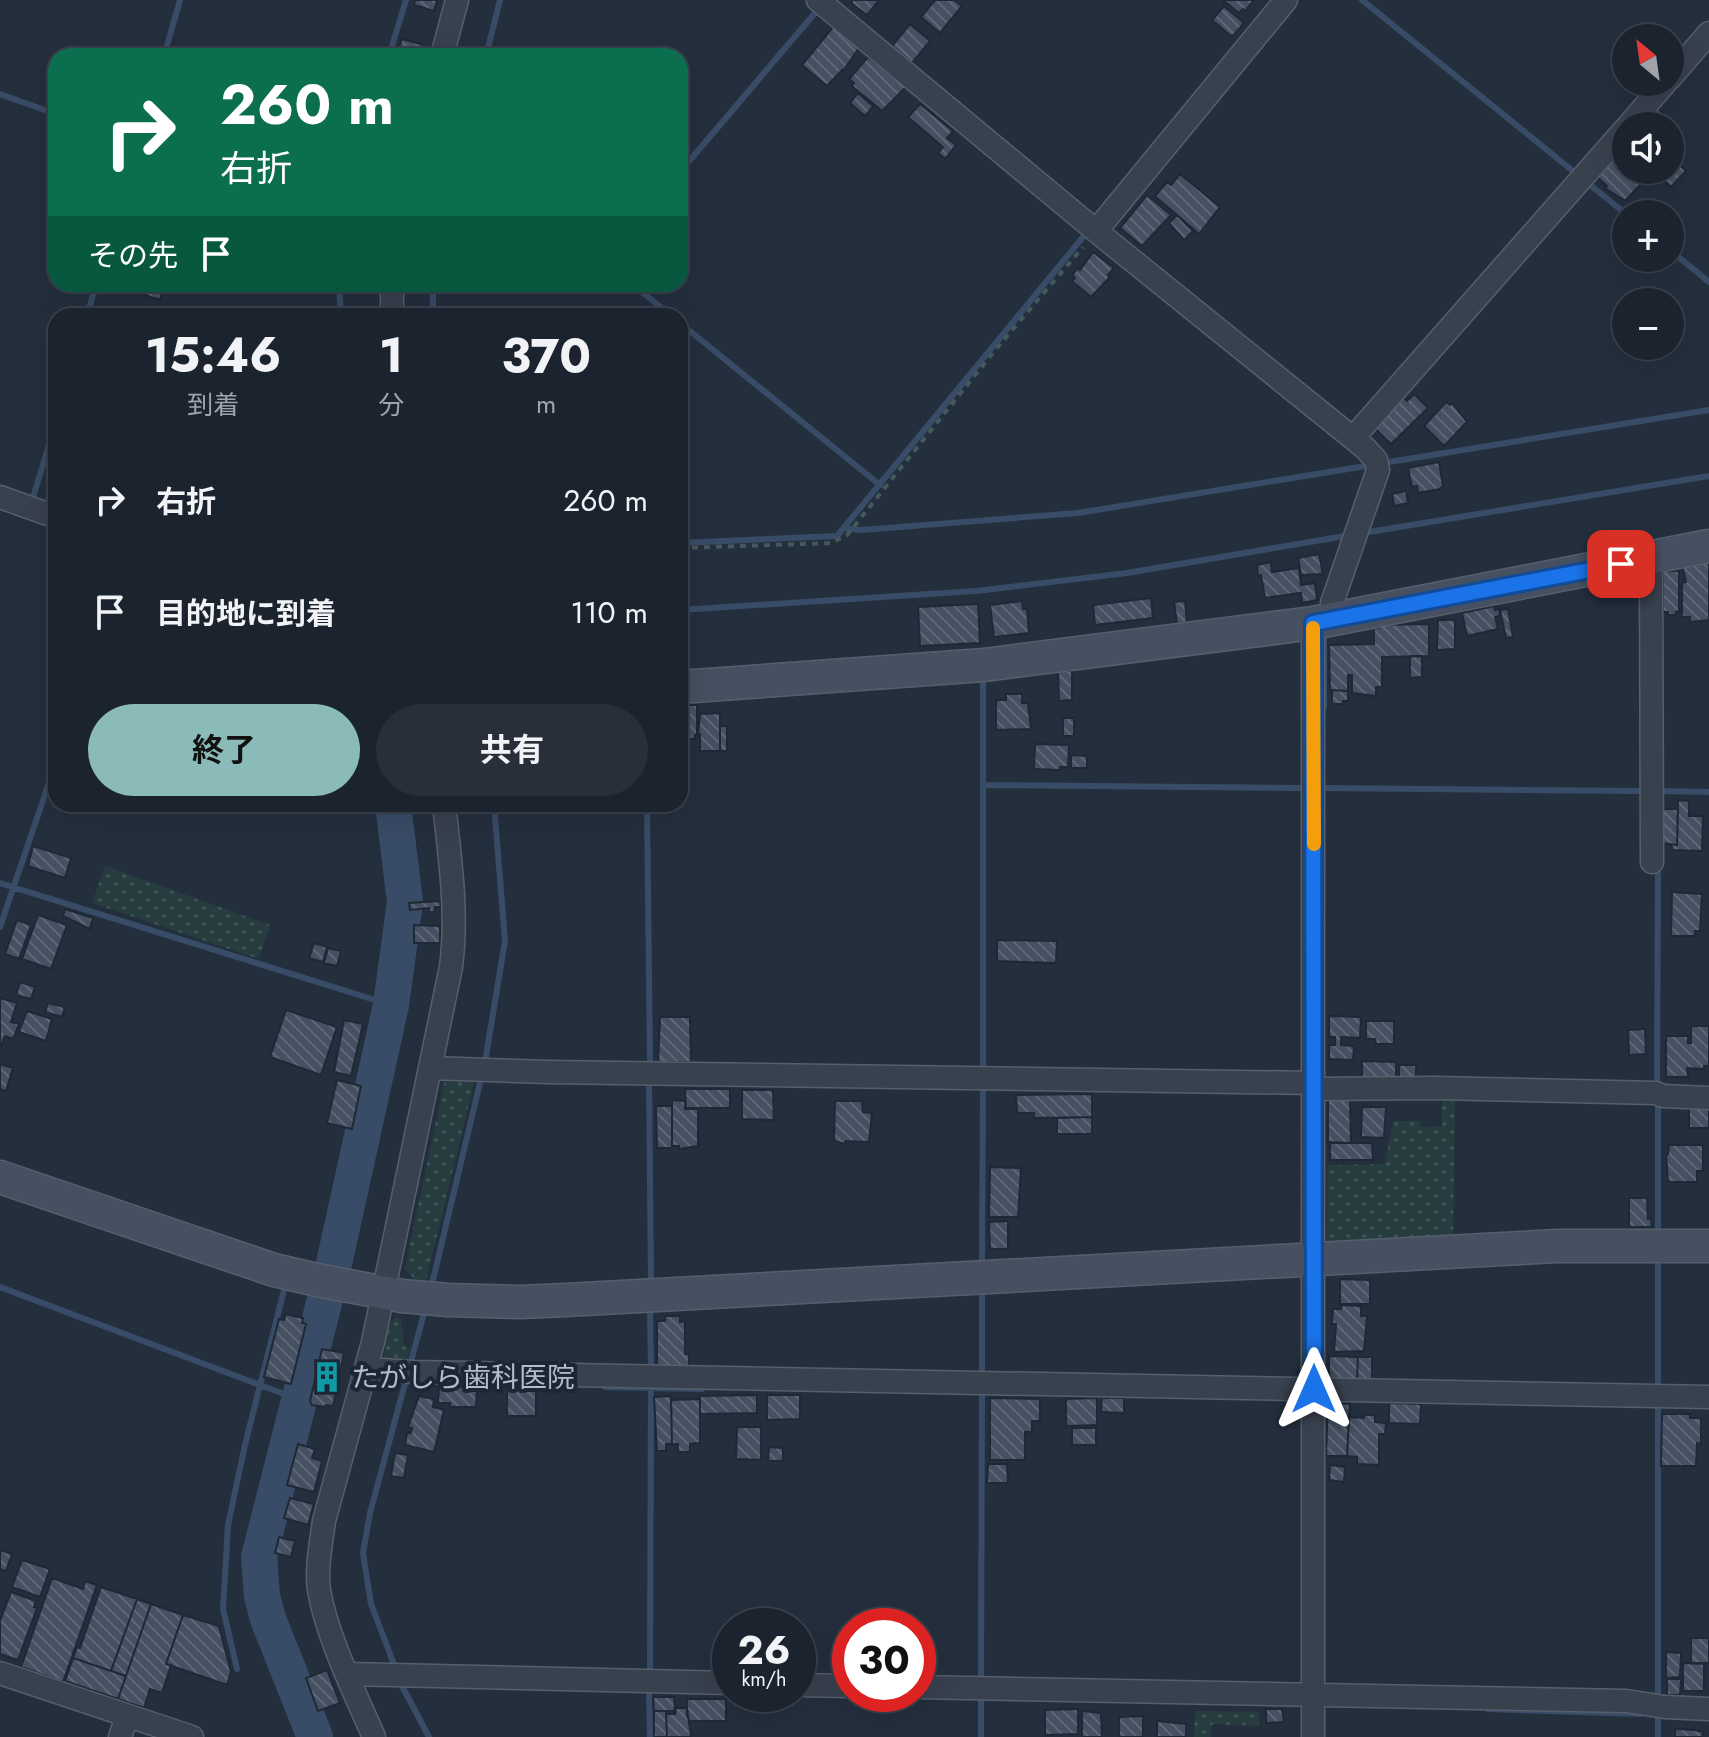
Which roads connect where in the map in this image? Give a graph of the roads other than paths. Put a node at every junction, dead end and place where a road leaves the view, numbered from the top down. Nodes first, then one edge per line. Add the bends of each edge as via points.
1 (457, 0) edge
2 (1286, 0) edge
3 (822, 3) edge
4 (1709, 33) edge
5 (444, 48) edge
6 (1684, 62) edge
7 (1654, 96) edge
8 (1640, 112) edge
9 (1612, 144) edge
10 (1093, 227) junction
11 (1353, 438) junction
12 (0, 497) edge
13 (48, 514) edge
14 (1709, 546) edge
15 (1651, 558) junction
16 (1324, 621) junction
17 (688, 686) edge
18 (445, 812) edge
19 (1652, 862) dead end
20 (431, 1068) junction
21 (1314, 1086) junction
22 (1709, 1098) edge
23 (0, 1177) edge
24 (1709, 1246) edge
25 (1314, 1259) junction
26 (384, 1293) junction
27 (366, 1369) junction
28 (1314, 1389) junction
29 (1709, 1397) edge
30 (0, 1673) edge
31 (348, 1674) junction
32 (712, 1683) edge
33 (936, 1687) edge
34 (1313, 1696) junction
35 (1709, 1709) edge
36 (124, 1727) edge
37 (192, 1737) edge
38 (374, 1737) edge
39 (1313, 1737) edge

1 - 5 street
2 - 10 street
3 - 10 street
4 - 6 street
7 - 8 street
9 - 11 street
10 - 11 street
11 - 16 street via 1377,465
12 - 13 street
14 - 15 street
15 - 16 street
15 - 19 street
16 - 17 street via 984,665
16 - 21 street
18 - 20 street via 454,941
20 - 21 street
20 - 26 street
21 - 22 street via 1621,1091
21 - 25 street
23 - 26 street via 234,1257
24 - 25 street via 1557,1246
25 - 26 street via 520,1302
25 - 28 street
26 - 27 street
27 - 28 street
27 - 31 street via 324,1521 319,1560 319,1590
28 - 29 street
28 - 34 street
30 - 36 street
31 - 32 street
31 - 38 street
33 - 34 street
34 - 35 street via 1626,1701
34 - 39 street
36 - 37 street

